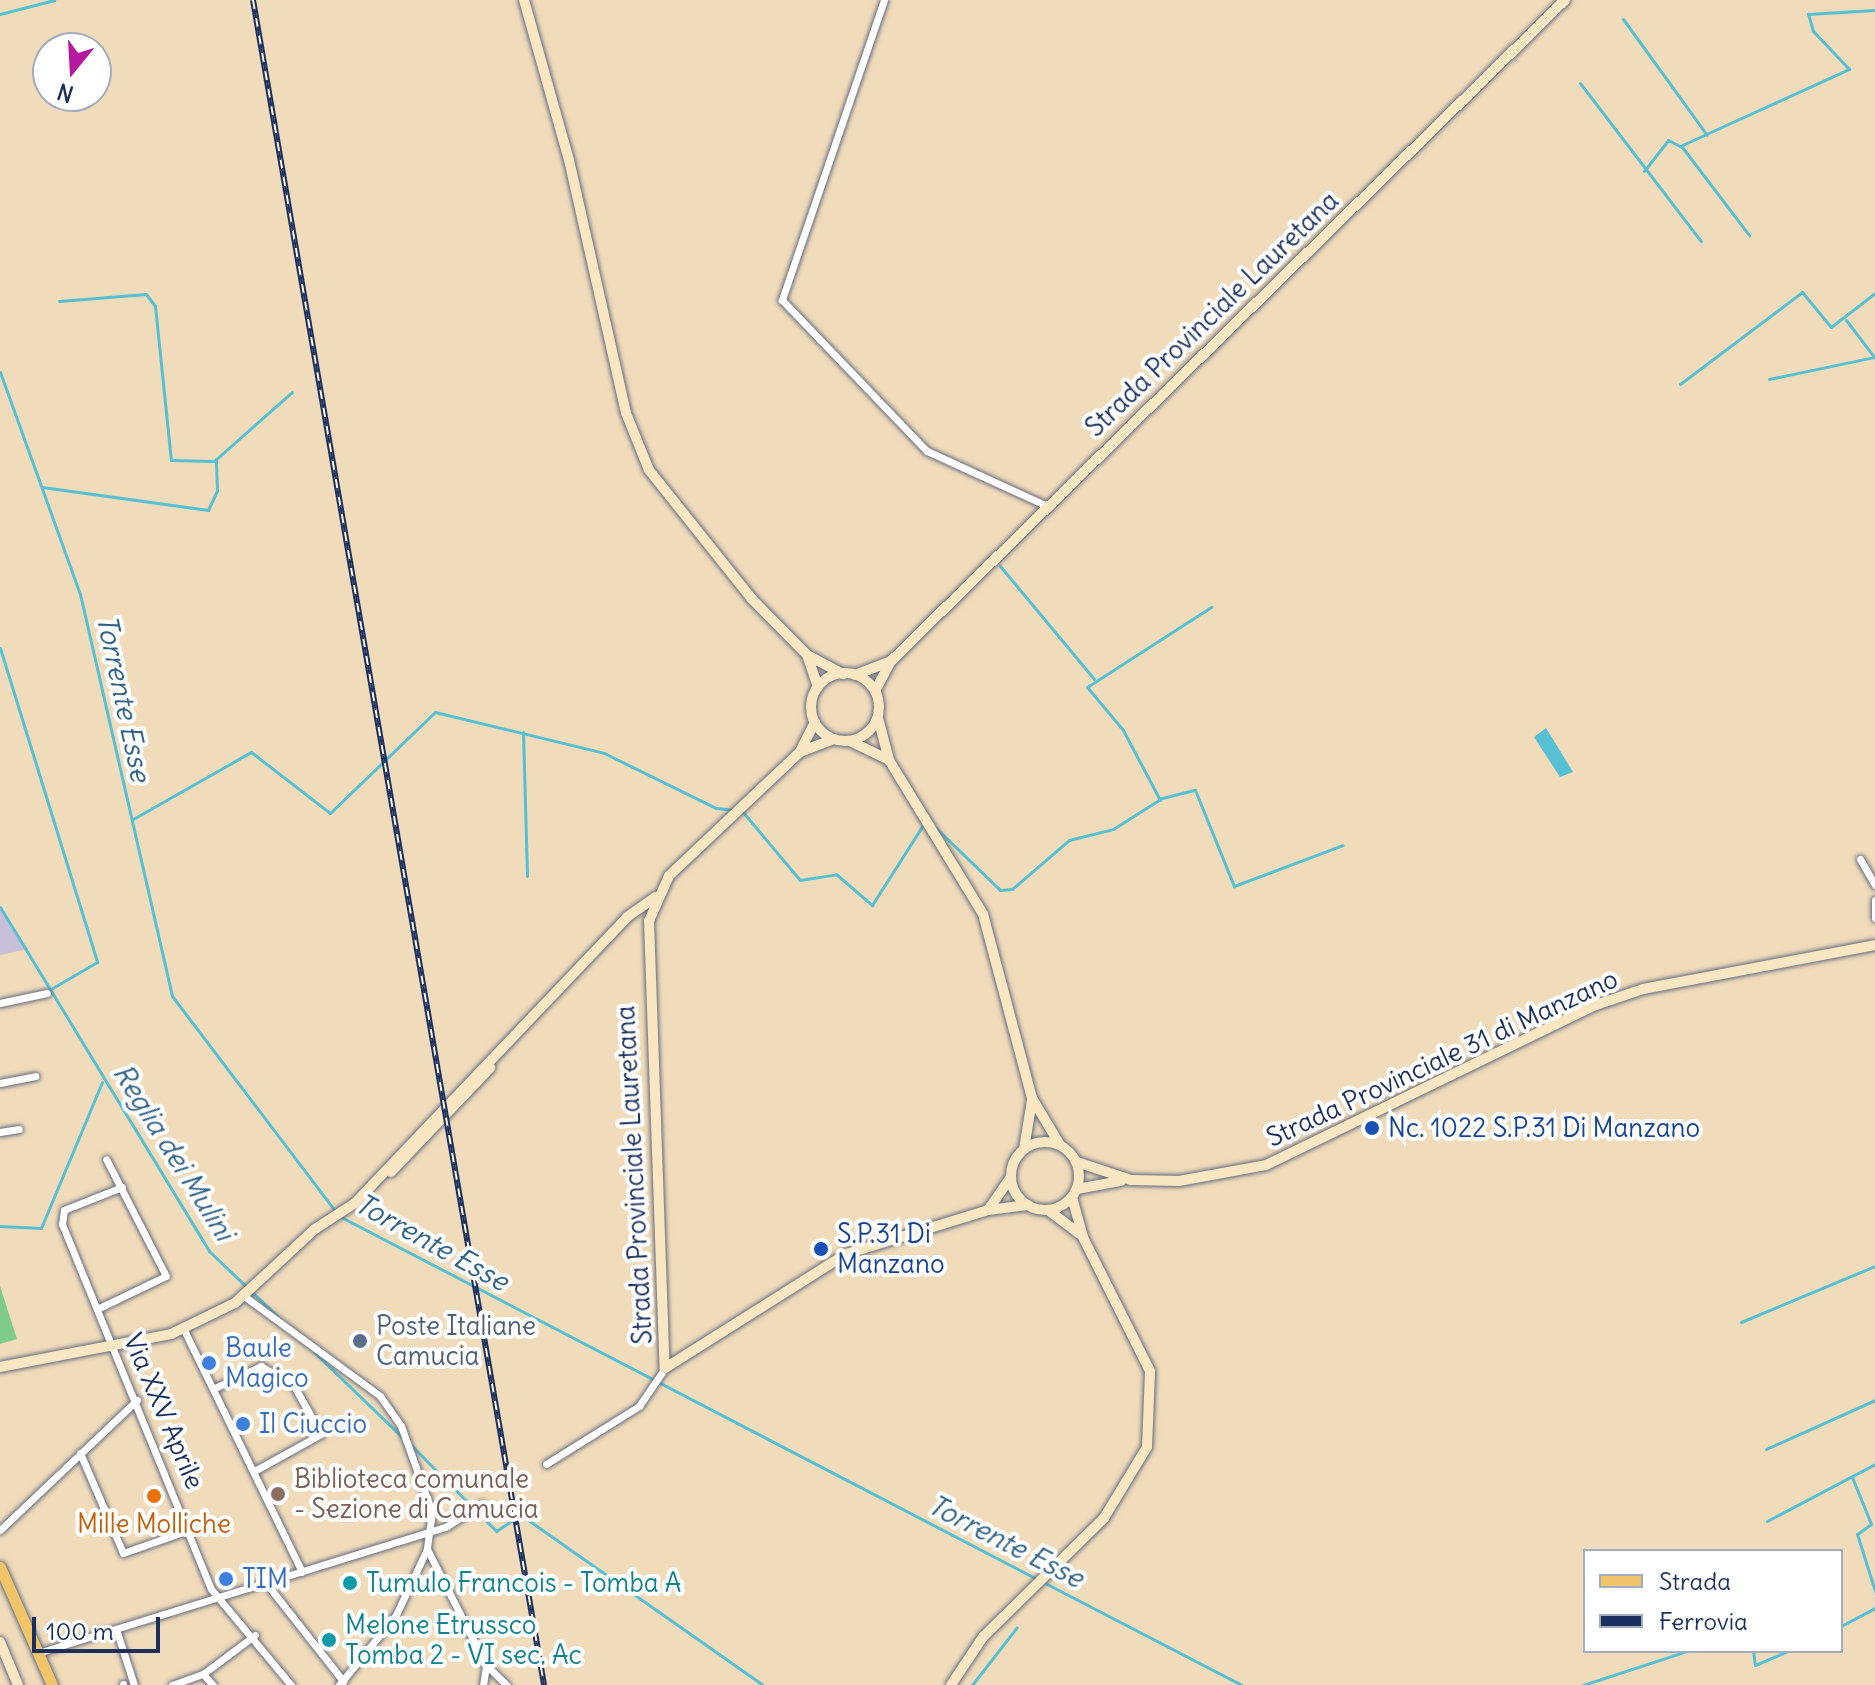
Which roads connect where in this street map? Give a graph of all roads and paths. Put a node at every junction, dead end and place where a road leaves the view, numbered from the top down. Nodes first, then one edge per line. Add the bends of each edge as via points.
1 (524, 0) edge
2 (884, 0) edge
3 (1565, 0) edge
4 (1047, 506) junction
5 (807, 655) junction
6 (891, 661) junction
7 (849, 674) junction
8 (818, 687) junction
9 (875, 691) junction
10 (878, 718) junction
11 (815, 722) junction
12 (834, 739) junction
13 (850, 741) junction
14 (800, 752) junction
15 (889, 760) junction
16 (1860, 859) dead end
17 (1875, 885) edge
18 (656, 897) junction
19 (1875, 900) edge
20 (627, 917) junction
21 (1875, 918) edge
22 (649, 921) junction
23 (1875, 945) edge
24 (47, 993) dead end
25 (0, 1003) edge
26 (35, 1076) dead end
27 (0, 1083) edge
28 (1032, 1098) junction
29 (19, 1129) dead end
30 (0, 1132) edge
31 (1060, 1145) junction
32 (1024, 1149) junction
33 (106, 1159) dead end
34 (1077, 1162) junction
35 (1011, 1177) junction
36 (1131, 1180) junction
37 (122, 1187) junction
38 (1074, 1193) junction
39 (1028, 1205) junction
40 (988, 1210) junction
41 (1048, 1210) junction
42 (1083, 1237) junction
43 (244, 1296) junction
44 (97, 1309) junction
45 (184, 1330) junction
46 (117, 1345) junction
47 (27, 1359) junction
48 (0, 1367) edge
49 (663, 1371) junction
50 (0, 1374) edge
51 (215, 1388) junction
52 (137, 1400) junction
53 (80, 1453) junction
54 (546, 1464) dead end
55 (256, 1470) junction
56 (482, 1504) dead end
57 (432, 1528) junction
58 (191, 1529) junction
59 (0, 1530) edge
60 (427, 1549) junction
61 (0, 1567) edge
62 (302, 1572) junction
63 (266, 1583) junction
64 (222, 1597) junction
65 (116, 1629) junction
66 (255, 1635) junction
67 (0, 1642) edge
68 (41, 1652) junction
69 (2, 1655) edge
70 (486, 1665) junction
71 (203, 1674) junction
72 (341, 1683) edge
73 (18, 1685) edge
74 (52, 1685) edge
75 (134, 1685) edge
76 (172, 1685) edge
77 (213, 1685) edge
78 (291, 1685) edge
79 (483, 1685) edge
80 (507, 1685) edge
81 (951, 1685) edge

1 - 5 main road via 626,413 649,470 751,598
2 - 4 street via 782,300 927,451
3 - 4 main road, Strada Provinciale Lauretana
4 - 6 main road, Strada Provinciale Lauretana
5 - 7 main road
5 - 8 main road
6 - 7 main road, Strada Provinciale Lauretana
6 - 9 main road, Strada Provinciale Lauretana
7 - 8 main road, Strada Provinciale Lauretana
7 - 9 main road
8 - 11 main road, Strada Provinciale Lauretana
9 - 10 main road
10 - 13 main road
10 - 15 main road
11 - 12 main road
11 - 14 main road, Strada Provinciale Lauretana
12 - 13 main road, Strada Provinciale Lauretana
12 - 14 main road, Strada Provinciale Lauretana
13 - 15 main road, Strada Provinciale Lauretana
14 - 18 main road, Strada Provinciale Lauretana
15 - 28 main road via 983,914
16 - 17 street
18 - 20 main road, Strada Provinciale Lauretana
18 - 22 main road, Strada Provinciale Lauretana
19 - 21 street
20 - 22 main road
20 - 43 main road, Strada Provinciale Lauretana via 508,1041 432,1136 355,1203 315,1229
22 - 49 main road, Strada Provinciale Lauretana
23 - 36 main road, Strada Provinciale 31 di Manzano via 1643,989 1559,1021 1266,1165 1206,1178
24 - 25 street
26 - 27 street
28 - 31 main road
28 - 32 main road
29 - 30 street
31 - 32 main road
31 - 34 main road
32 - 35 main road
33 - 37 street, Via XXV Aprile
34 - 36 main road, Strada Provinciale 31 di Manzano
34 - 38 main road
35 - 39 main road
35 - 40 main road
36 - 38 main road
37 - 44 street, Via XXV Aprile via 60,1217
37 - 44 street, Via XXV Aprile via 166,1276
38 - 41 main road
38 - 42 main road
39 - 40 main road
39 - 41 main road
40 - 49 main road via 846,1254
41 - 42 main road
42 - 81 main road via 1138,1336 1153,1408 1147,1447 1129,1486 1085,1541 1000,1621
43 - 45 main road, Strada Provinciale Lauretana
43 - 57 street via 380,1396 401,1426
44 - 46 street, Via XXV Aprile
45 - 46 main road, Strada Provinciale Lauretana
45 - 51 street
46 - 47 main road, Strada Provinciale Lauretana
46 - 52 street, Via XXV Aprile
47 - 48 main road
47 - 50 main road
49 - 54 street, Strada Provinciale Lauretana via 648,1397
51 - 55 street
51 - 55 street via 261,1366 294,1386 321,1434
52 - 53 street
52 - 58 street, Via XXV Aprile
53 - 58 street, Via XXV Aprile via 123,1553
53 - 59 street
55 - 62 street
56 - 57 street
57 - 60 street
57 - 62 street
58 - 64 street, Via XXV Aprile via 211,1589
60 - 70 street
60 - 72 street via 379,1643
61 - 68 main road
62 - 63 street
63 - 64 street
63 - 72 street
64 - 65 street
64 - 66 street, Via XXV Aprile
65 - 68 street
65 - 75 street
66 - 71 street
66 - 78 street, Via XXV Aprile
67 - 69 main road
68 - 74 main road
69 - 73 main road
70 - 79 street
70 - 80 street
71 - 76 street
71 - 77 street

